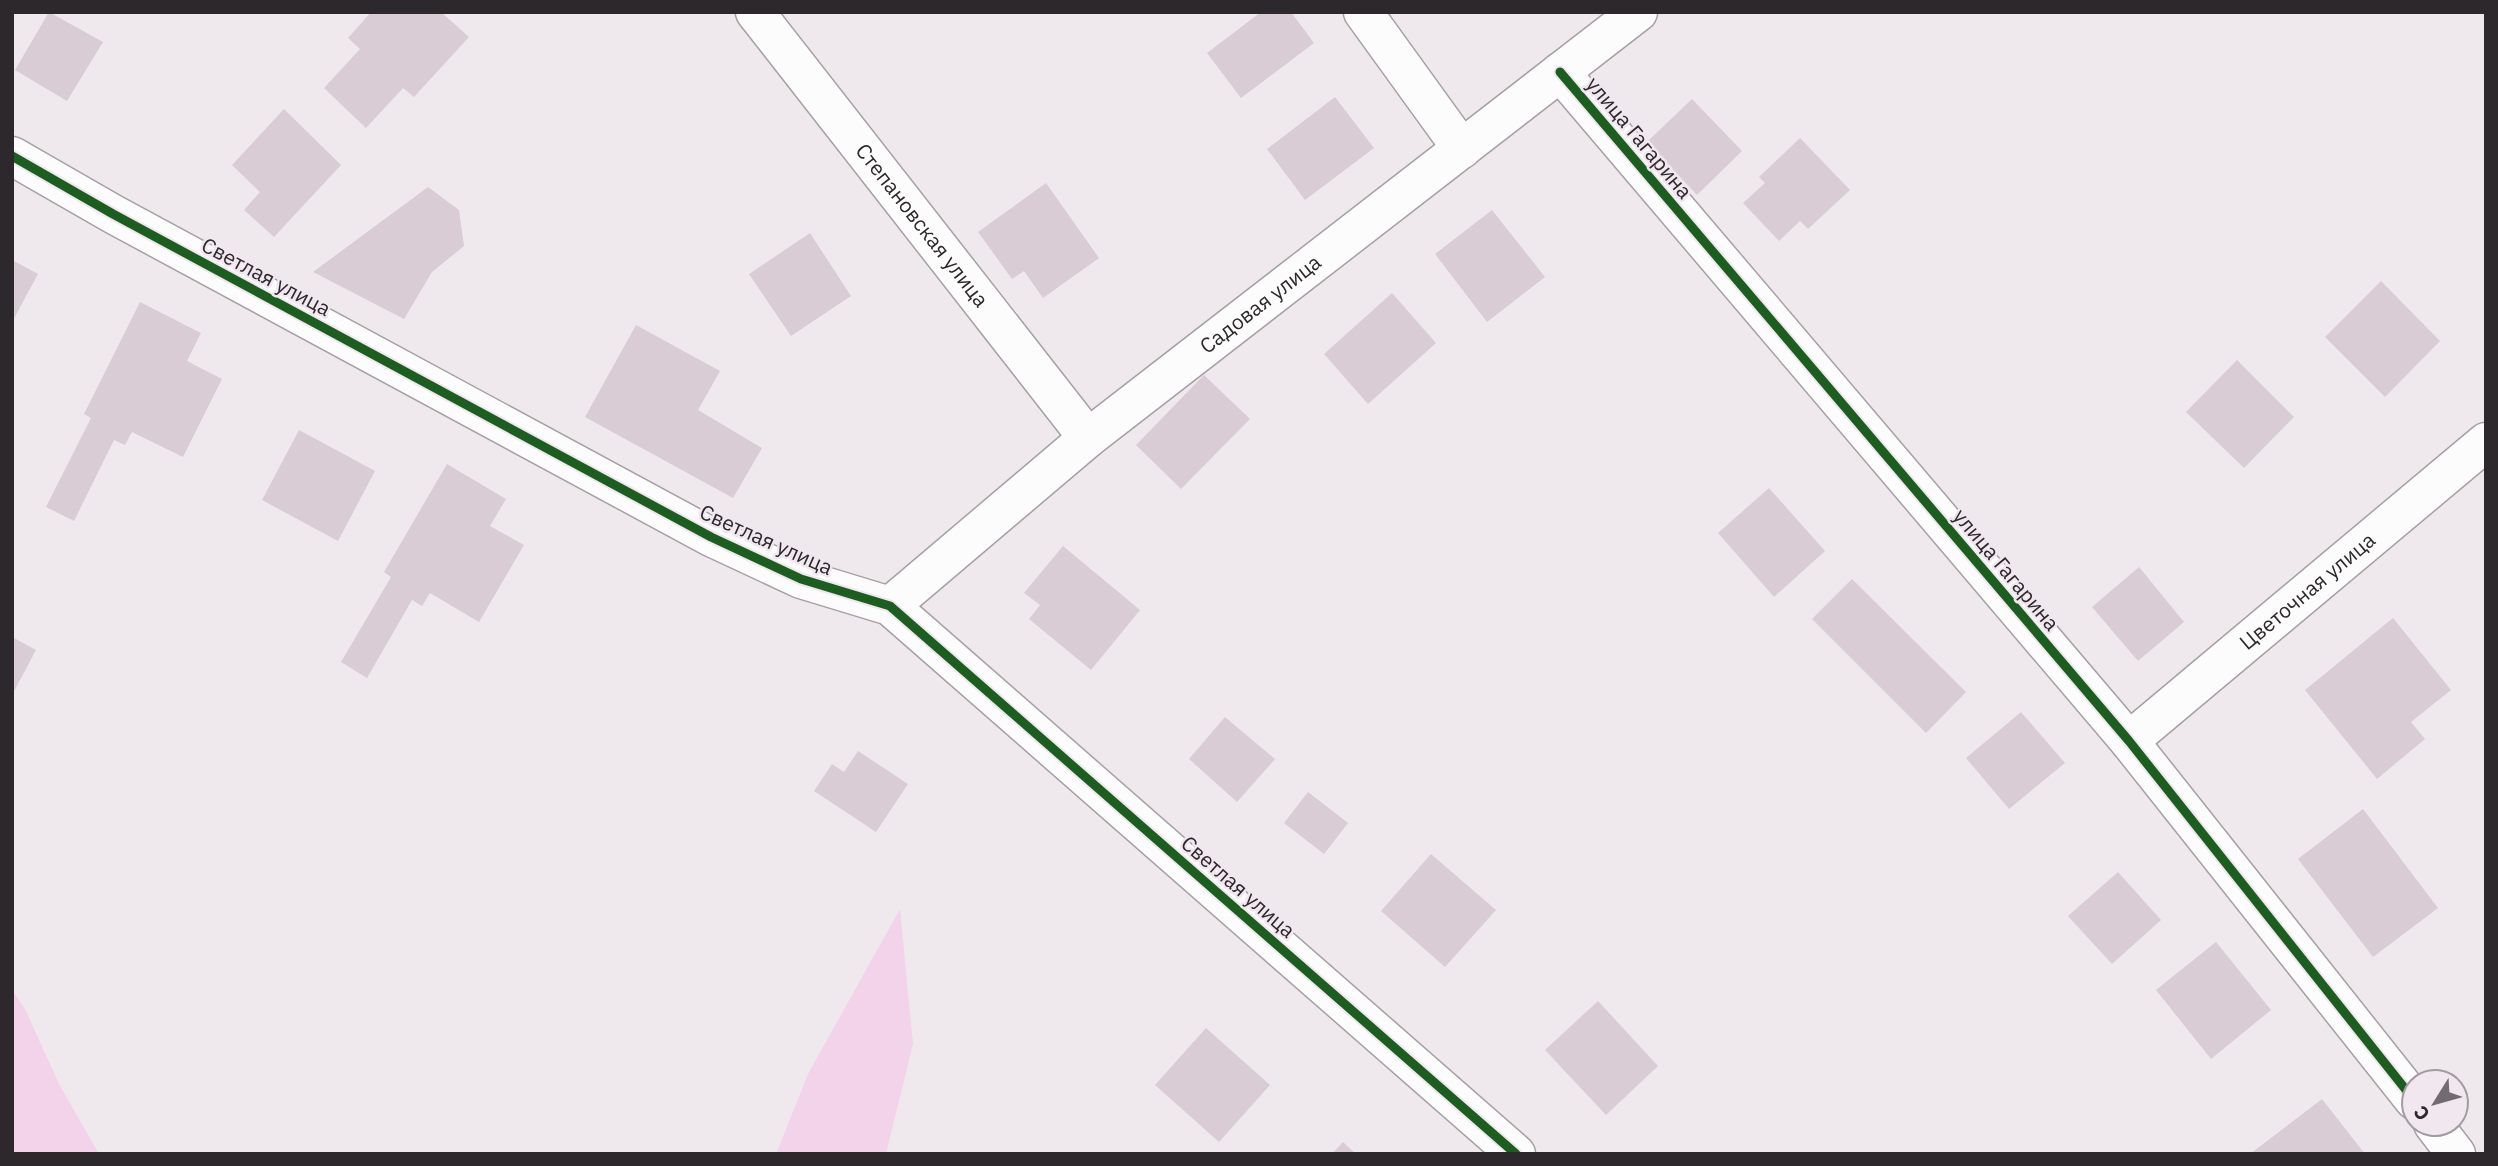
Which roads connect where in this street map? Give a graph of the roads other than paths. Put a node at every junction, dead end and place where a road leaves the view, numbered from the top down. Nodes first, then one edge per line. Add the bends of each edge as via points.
1 (755, 12) edge
2 (1363, 12) edge
3 (1638, 12) edge
4 (1560, 72) junction
5 (1462, 149) junction
6 (12, 156) edge
7 (1088, 438) junction
8 (2486, 442) edge
9 (890, 606) junction
10 (2129, 741) junction
11 (2400, 1082) edge
12 (2444, 1138) edge
13 (1516, 1154) edge
14 (2456, 1154) edge

1 - 7 street, Степановская улица
2 - 5 street
3 - 4 street, Садовая улица
4 - 5 street, Садовая улица
4 - 10 street, улица Гагарина
5 - 7 street, Садовая улица
6 - 9 street, Светлая улица via 712,537 801,579
7 - 9 street, Садовая улица
8 - 10 street, Цветочная улица
9 - 13 street, Светлая улица
10 - 11 street, улица Гагарина
12 - 14 street

